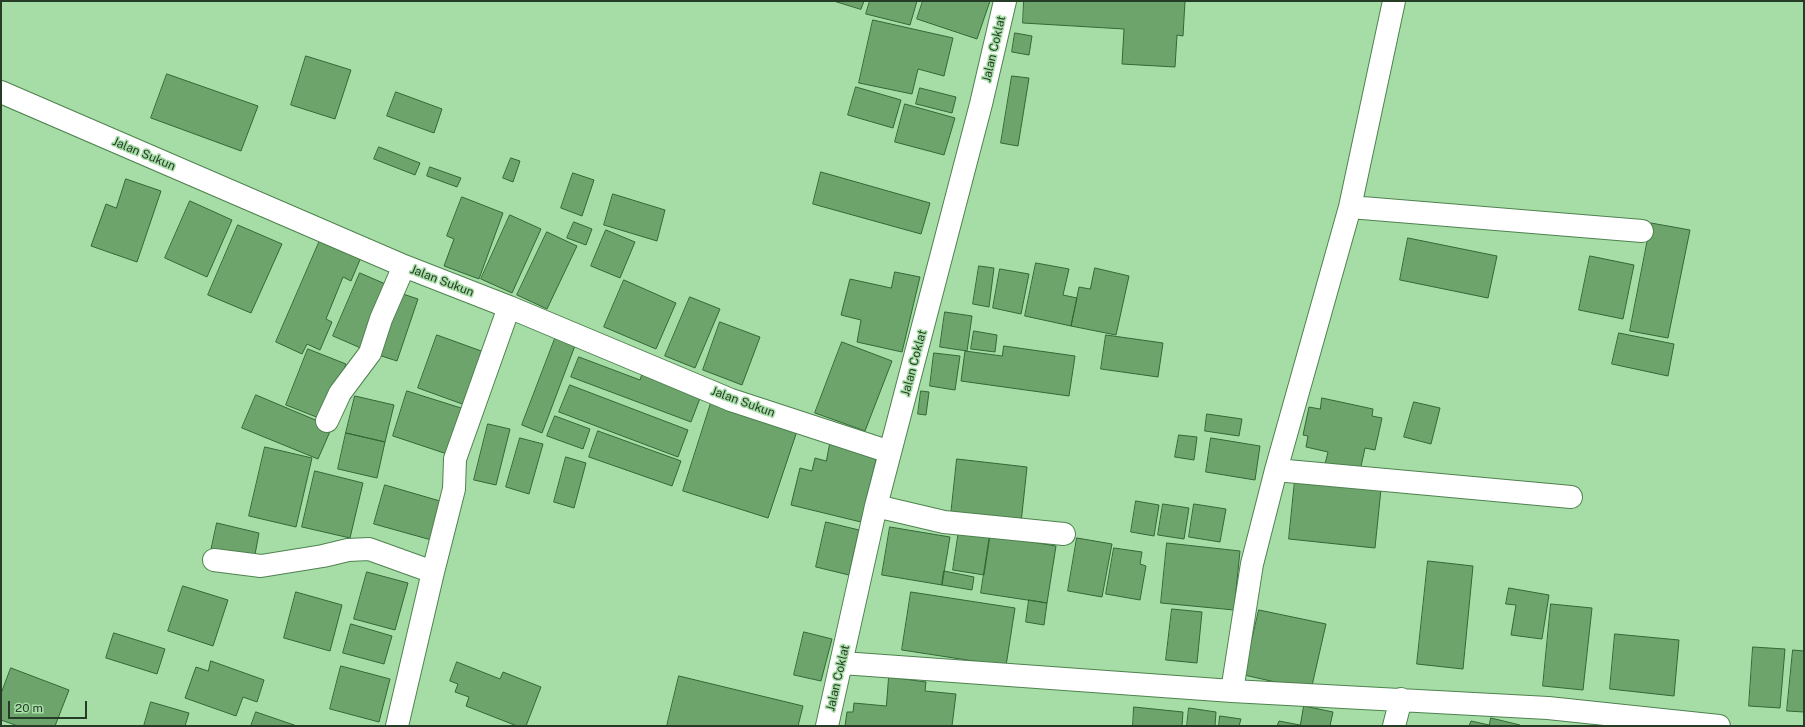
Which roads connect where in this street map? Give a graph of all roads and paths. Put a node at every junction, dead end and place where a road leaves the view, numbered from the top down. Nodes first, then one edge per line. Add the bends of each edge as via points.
1 (1005, 1) edge
2 (1394, 1) edge
3 (1, 92) edge
4 (1350, 207) junction
5 (1642, 231) dead end
6 (404, 266) junction
7 (509, 307) junction
8 (327, 421) dead end
9 (890, 452) junction
10 (1276, 470) junction
11 (1571, 497) dead end
12 (876, 506) junction
13 (1064, 534) dead end
14 (214, 560) dead end
15 (433, 572) junction
16 (842, 663) junction
17 (1232, 691) junction
18 (1401, 699) junction
19 (1545, 717) edge
20 (397, 726) edge
21 (827, 726) edge
22 (1394, 726) edge
23 (1719, 726) edge

1 - 9 street, Jalan Coklat
2 - 4 street
3 - 6 street, Jalan Sukun
4 - 5 street
4 - 10 street
6 - 7 street, Jalan Sukun
6 - 8 street via 381,319 370,353 340,393
7 - 9 street, Jalan Sukun via 731,400
7 - 15 street via 455,459 454,488
9 - 12 street, Jalan Coklat
10 - 11 street
10 - 17 street via 1252,564
12 - 13 street via 944,522
12 - 16 street, Jalan Coklat
14 - 15 street via 261,566 348,550 369,549
15 - 20 street
16 - 17 street
16 - 21 street, Jalan Coklat
17 - 18 street
18 - 19 street
18 - 22 street
19 - 23 street

